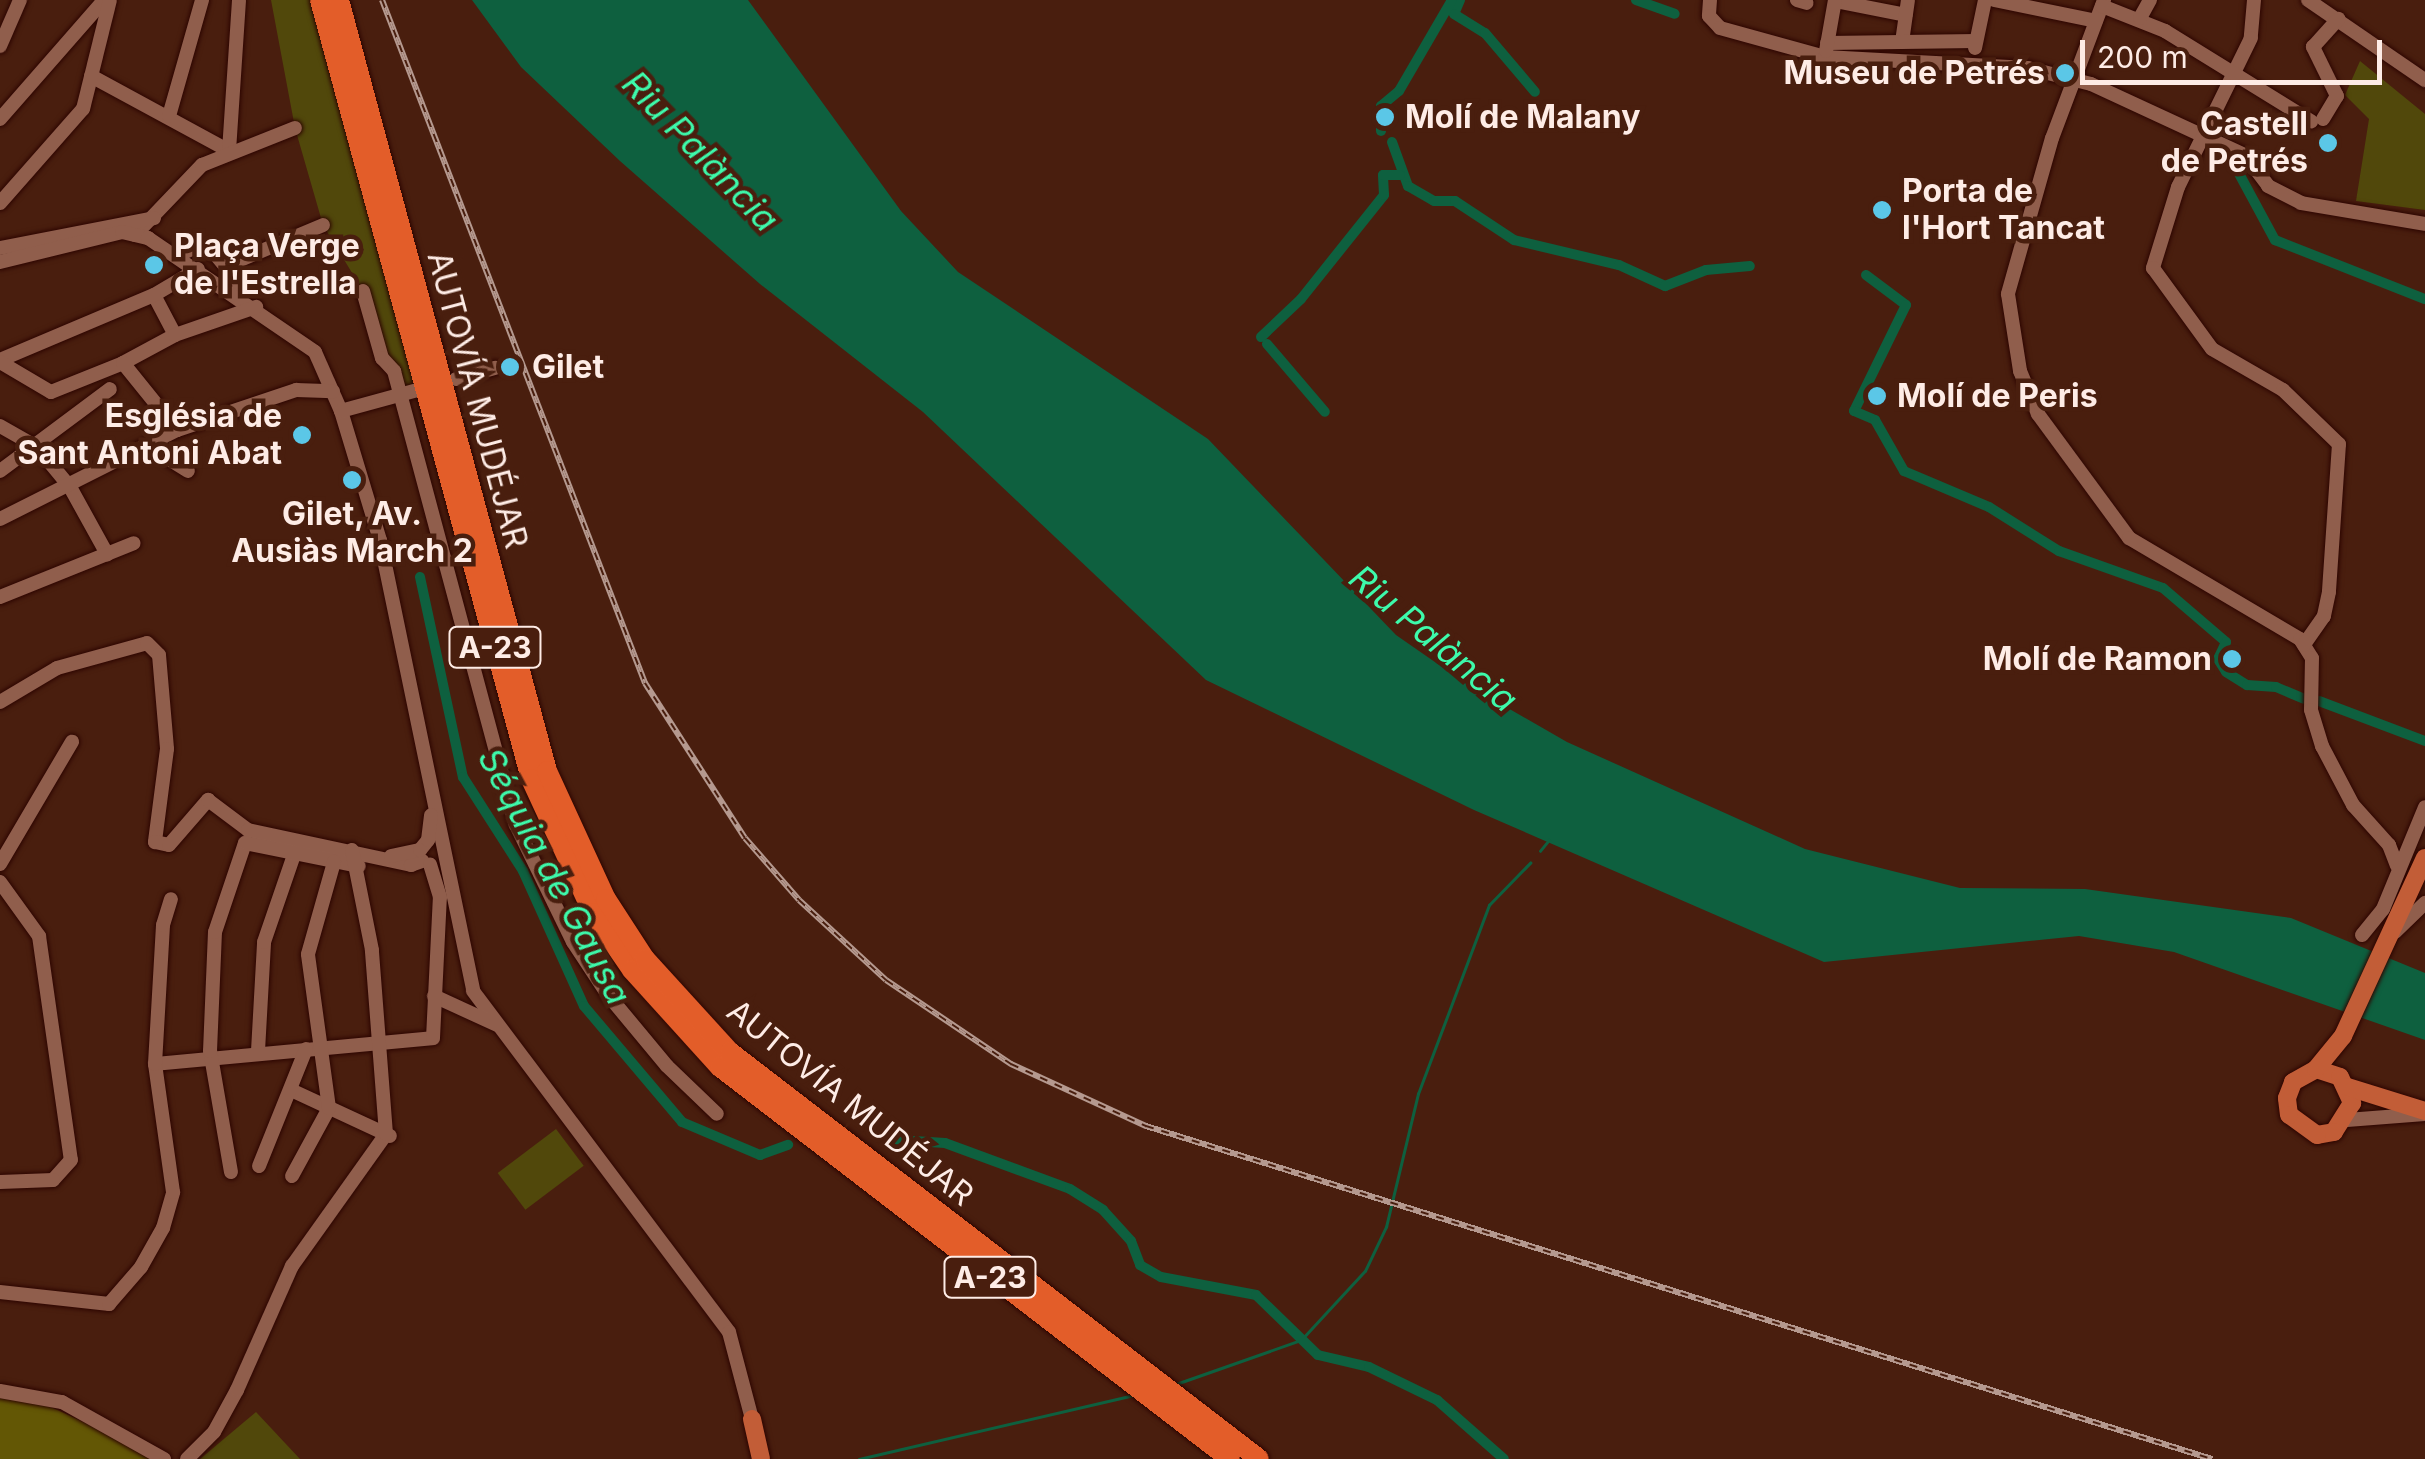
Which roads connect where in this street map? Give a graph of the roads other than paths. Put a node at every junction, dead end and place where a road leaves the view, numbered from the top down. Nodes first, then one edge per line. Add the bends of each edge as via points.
1 (20, 0) edge
2 (106, 0) edge
3 (202, 0) edge
4 (238, 0) edge
5 (320, 0) edge
6 (339, 0) edge
7 (1835, 0) edge
8 (1985, 0) edge
9 (1994, 0) edge
10 (2150, 0) edge
11 (2254, 0) edge
12 (2308, 0) edge
13 (1709, 8) edge
14 (1907, 8) edge
15 (2101, 9) edge
16 (2140, 18) junction
17 (2338, 19) junction
18 (1902, 42) junction
19 (1976, 42) junction
20 (0, 46) edge
21 (1826, 50) junction
22 (1974, 63) junction
23 (91, 76) junction
24 (2230, 76) junction
25 (2074, 79) junction
26 (2425, 80) edge
27 (168, 116) junction
28 (0, 119) edge
29 (295, 128) dead end
30 (2203, 134) junction
31 (229, 151) junction
32 (0, 203) edge
33 (154, 218) junction
34 (2425, 224) edge
35 (323, 225) dead end
36 (135, 235) junction
37 (0, 248) edge
38 (176, 256) junction
39 (0, 262) edge
40 (228, 265) junction
41 (198, 269) junction
42 (363, 291) dead end
43 (236, 294) junction
44 (154, 295) junction
45 (256, 307) junction
46 (174, 334) junction
47 (0, 361) edge
48 (124, 363) junction
49 (495, 368) dead end
50 (104, 371) junction
51 (456, 379) dead end
52 (139, 381) junction
53 (110, 389) junction
54 (416, 390) dead end
55 (333, 391) junction
56 (400, 394) junction
57 (340, 411) junction
58 (0, 426) edge
59 (177, 430) junction
60 (148, 446) junction
61 (36, 447) junction
62 (0, 471) edge
63 (188, 471) dead end
64 (70, 488) junction
65 (0, 519) edge
66 (134, 543) dead end
67 (106, 554) junction
68 (1, 594) edge
69 (2304, 645) junction
70 (0, 702) edge
71 (72, 742) dead end
72 (2425, 807) edge
73 (352, 850) junction
74 (294, 854) junction
75 (431, 854) junction
76 (2425, 858) edge
77 (334, 862) junction
78 (0, 864) edge
79 (359, 866) junction
80 (2397, 866) junction
81 (0, 882) edge
82 (172, 900) dead end
83 (2425, 903) edge
84 (2362, 935) dead end
85 (2385, 945) junction
86 (434, 996) junction
87 (498, 1026) junction
88 (2344, 1036) junction
89 (380, 1043) junction
90 (324, 1048) junction
91 (306, 1049) junction
92 (258, 1051) junction
93 (211, 1057) junction
94 (155, 1064) junction
95 (2316, 1070) junction
96 (2344, 1082) junction
97 (291, 1090) junction
98 (329, 1108) junction
99 (2425, 1113) edge
100 (718, 1114) dead end
101 (2347, 1120) junction
102 (390, 1136) junction
103 (259, 1166) dead end
104 (231, 1172) dead end
105 (292, 1176) dead end
106 (0, 1182) edge
107 (0, 1292) edge
108 (0, 1391) edge
109 (1170, 1403) junction
110 (752, 1420) joint
111 (164, 1459) edge
112 (188, 1459) edge
113 (761, 1459) edge
114 (1230, 1459) edge
115 (1259, 1459) edge

1 - 20 street
2 - 23 street
2 - 28 street
3 - 27 street
4 - 31 street
5 - 109 highway, AUTOVÍA MUDÉJAR / A-23 via 531,779 593,913 642,982 720,1067 1114,1371
6 - 109 highway, AUTOVÍA MUDÉJAR / A-23 via 547,771 606,899 646,959 730,1052 1140,1369
7 - 14 street
7 - 21 street
8 - 19 street
9 - 15 street
10 - 16 street
11 - 24 street via 2250,38
12 - 17 street
13 - 21 street via 1720,28
14 - 18 street
15 - 16 street
15 - 25 street
16 - 24 street
17 - 24 street via 2313,47 2337,96 2317,120
17 - 26 street
18 - 19 street
18 - 21 street
19 - 22 street
21 - 22 street
22 - 25 street
23 - 27 street
23 - 32 street via 83,109
24 - 30 street
25 - 30 street
25 - 69 street via 2008,294 2020,370 2038,414 2129,538
27 - 31 street
29 - 31 street
30 - 34 street via 2244,155 2268,186 2301,204
30 - 69 street via 2152,268 2229,364 2283,390 2336,435 2329,592 2324,616
31 - 33 street via 202,164
33 - 36 street
33 - 37 street
35 - 40 street
36 - 38 street
36 - 39 street
38 - 40 street via 205,248
38 - 41 street
40 - 43 street via 241,285
41 - 43 street
41 - 44 street
42 - 56 street
43 - 45 street
44 - 46 street
44 - 47 street
45 - 46 street
45 - 55 street via 314,352
46 - 48 street
47 - 50 street via 52,392
48 - 50 street
48 - 52 street
49 - 51 street
50 - 53 street
52 - 53 street via 123,391
52 - 59 street
53 - 61 street
54 - 56 street
55 - 57 street
55 - 59 street via 296,390
56 - 57 street
56 - 100 street via 516,825 573,942 608,994 667,1066
57 - 75 street via 380,540 432,796
58 - 61 street
59 - 60 street
60 - 63 street
60 - 64 street
61 - 62 street
61 - 64 street
64 - 65 street
64 - 67 street
66 - 67 street
67 - 68 street
69 - 80 street via 2312,658 2311,710 2322,746 2352,805 2390,845
70 - 73 street via 57,668 147,643 159,655 167,750 155,842 169,845 208,800 248,830
71 - 78 street
72 - 80 street
73 - 75 street
73 - 79 street
74 - 77 street
74 - 92 street via 264,942
74 - 93 street via 246,843 215,932
75 - 86 street via 440,898
75 - 87 street via 452,902 473,991
76 - 85 main road
77 - 79 street
77 - 90 street via 308,954
79 - 89 street
80 - 84 street via 2383,908
81 - 106 street via 39,936 71,1160 53,1180
82 - 94 street via 164,925
83 - 85 street
85 - 88 main road
86 - 87 street
86 - 89 street via 434,1038
87 - 110 street via 729,1332
88 - 95 main road
88 - 96 main road
89 - 90 street
89 - 102 street
90 - 91 street
90 - 98 street
91 - 92 street
91 - 97 street
92 - 93 street
93 - 94 street
93 - 104 street
94 - 107 street via 172,1192 142,1267 109,1304
95 - 96 main road
95 - 101 main road via 2293,1082 2289,1116 2317,1135
96 - 99 main road
96 - 101 main road
97 - 98 street
97 - 103 street
98 - 102 street
98 - 105 street
99 - 101 street
102 - 112 street via 292,1266 238,1390 214,1432
108 - 111 street via 62,1402
109 - 114 highway, AUTOVÍA MUDÉJAR / A-23
109 - 115 highway, AUTOVÍA MUDÉJAR / A-23
110 - 113 main road

